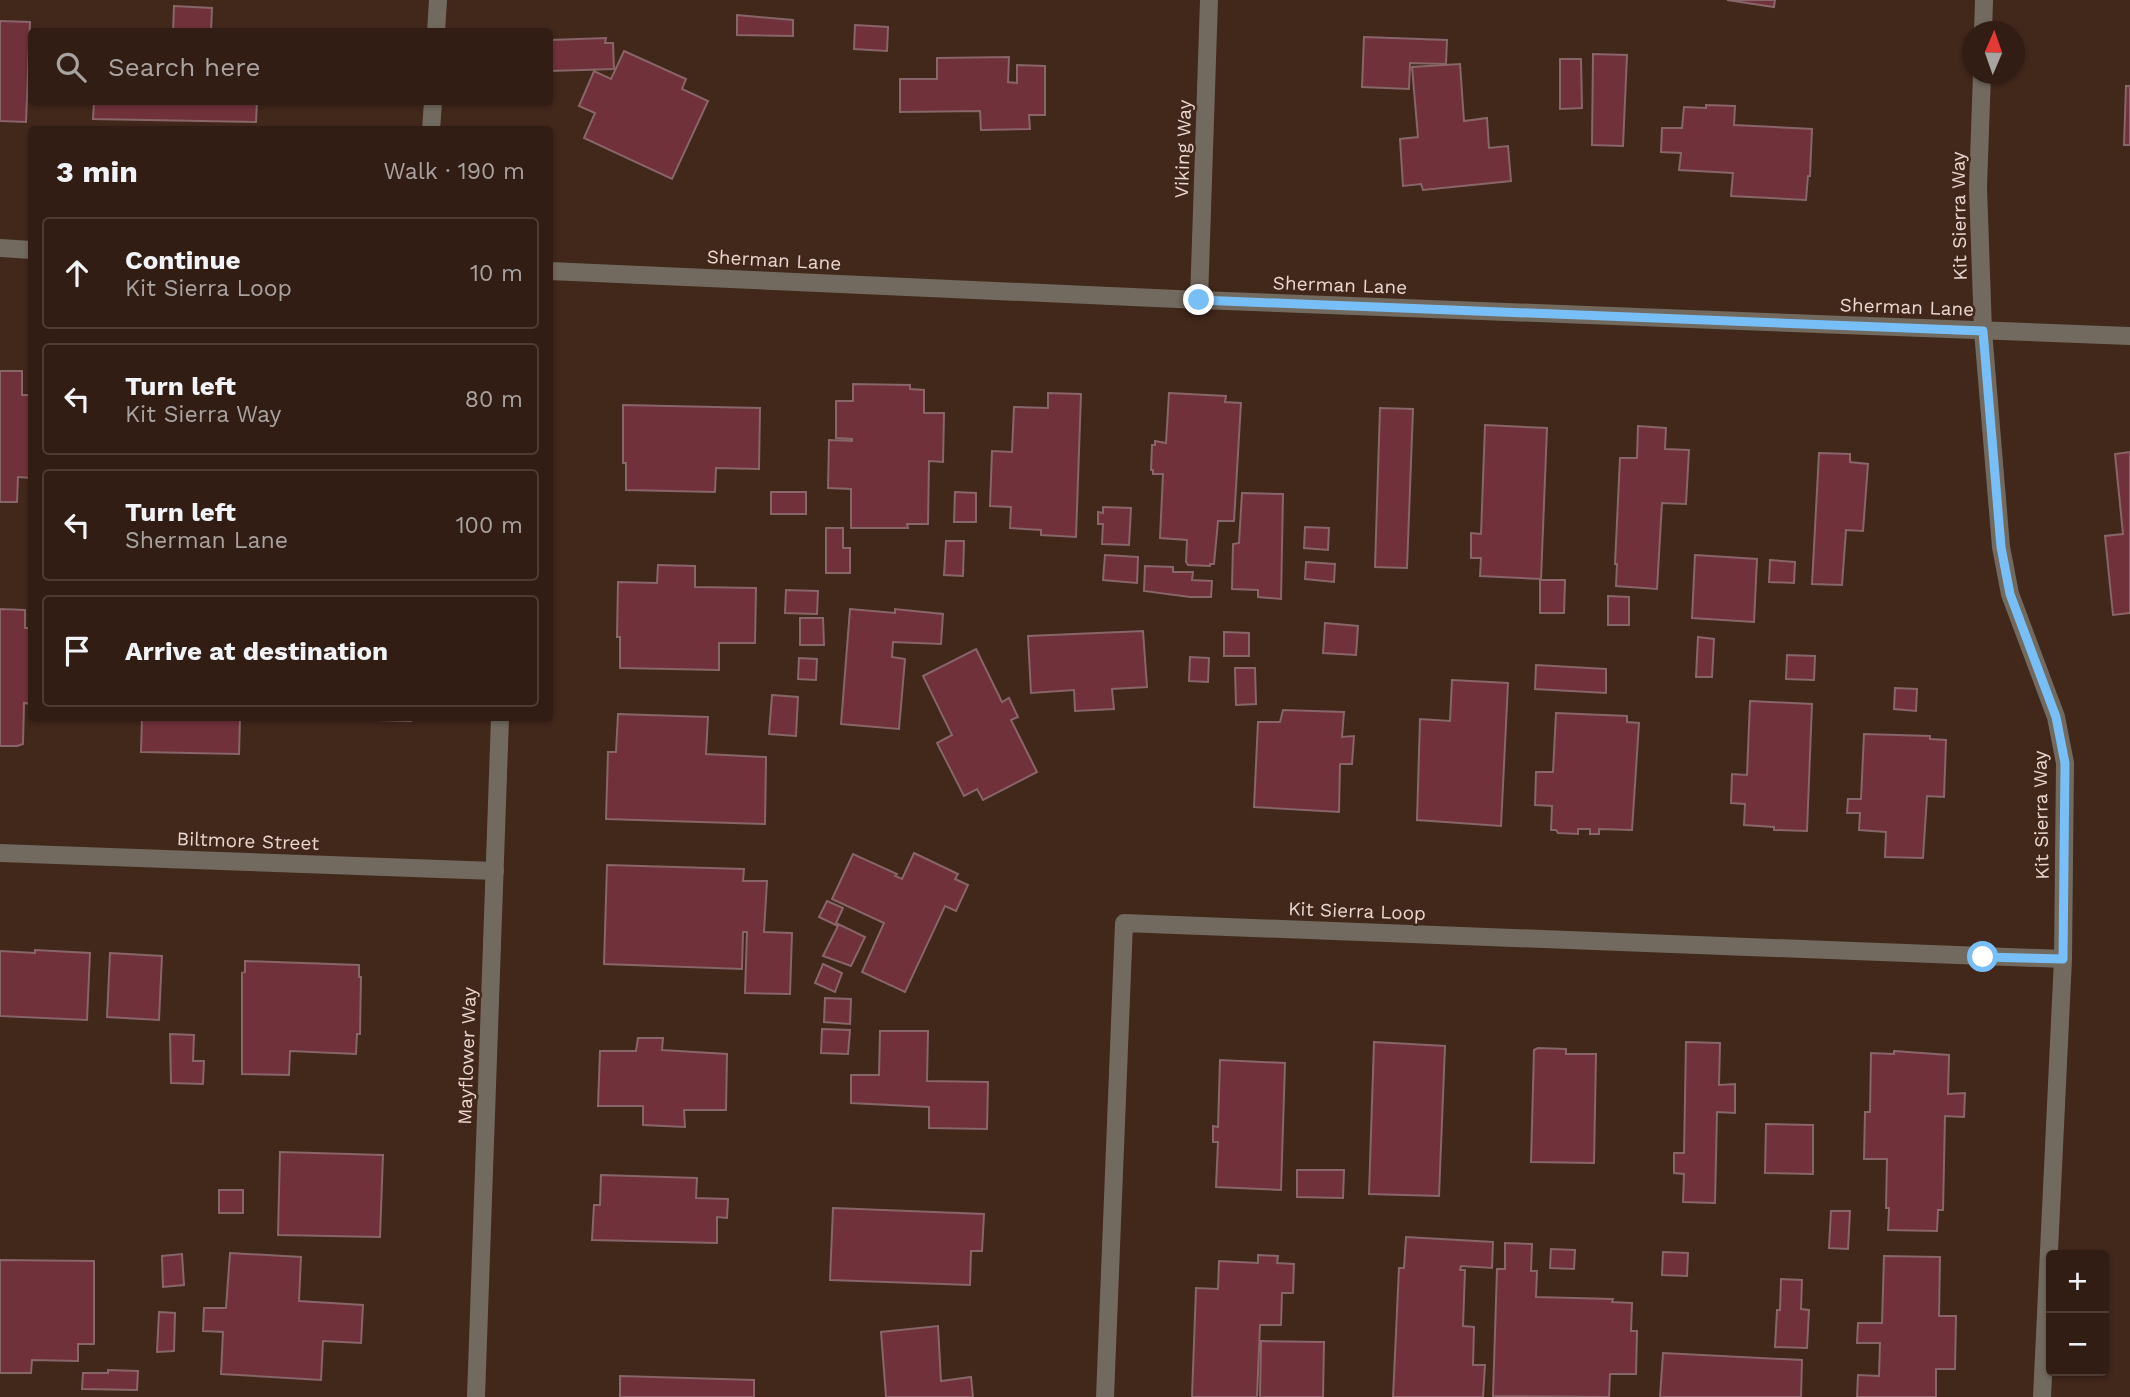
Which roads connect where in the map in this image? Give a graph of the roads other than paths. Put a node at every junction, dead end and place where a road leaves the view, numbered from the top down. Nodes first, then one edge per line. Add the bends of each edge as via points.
1 (438, 0) edge
2 (1209, 0) edge
3 (1984, 0) edge
4 (1983, 21) edge
5 (436, 28) edge
6 (1982, 84) edge
7 (433, 105) edge
8 (431, 126) edge
9 (0, 248) edge
10 (28, 250) edge
11 (553, 271) edge
12 (1199, 300) junction
13 (1983, 331) junction
14 (2130, 337) edge
15 (500, 721) edge
16 (0, 853) edge
17 (495, 871) junction
18 (2063, 959) junction
19 (476, 1397) edge
20 (1105, 1397) edge
21 (2042, 1397) edge

1 - 5 street
2 - 12 street, Viking Way
3 - 4 street
6 - 13 street, Kit Sierra Way via 1978,187
7 - 8 street
9 - 10 street
11 - 12 street, Sherman Lane
12 - 13 street, Sherman Lane
13 - 14 street, Sherman Lane
13 - 18 street, Kit Sierra Way via 2001,547 2010,594 2056,717 2065,763
15 - 17 street, Mayflower Way
16 - 17 street, Biltmore Street
17 - 19 street, Mayflower Way
18 - 20 street, Kit Sierra Loop via 1124,923
18 - 21 street, Kit Sierra Way

